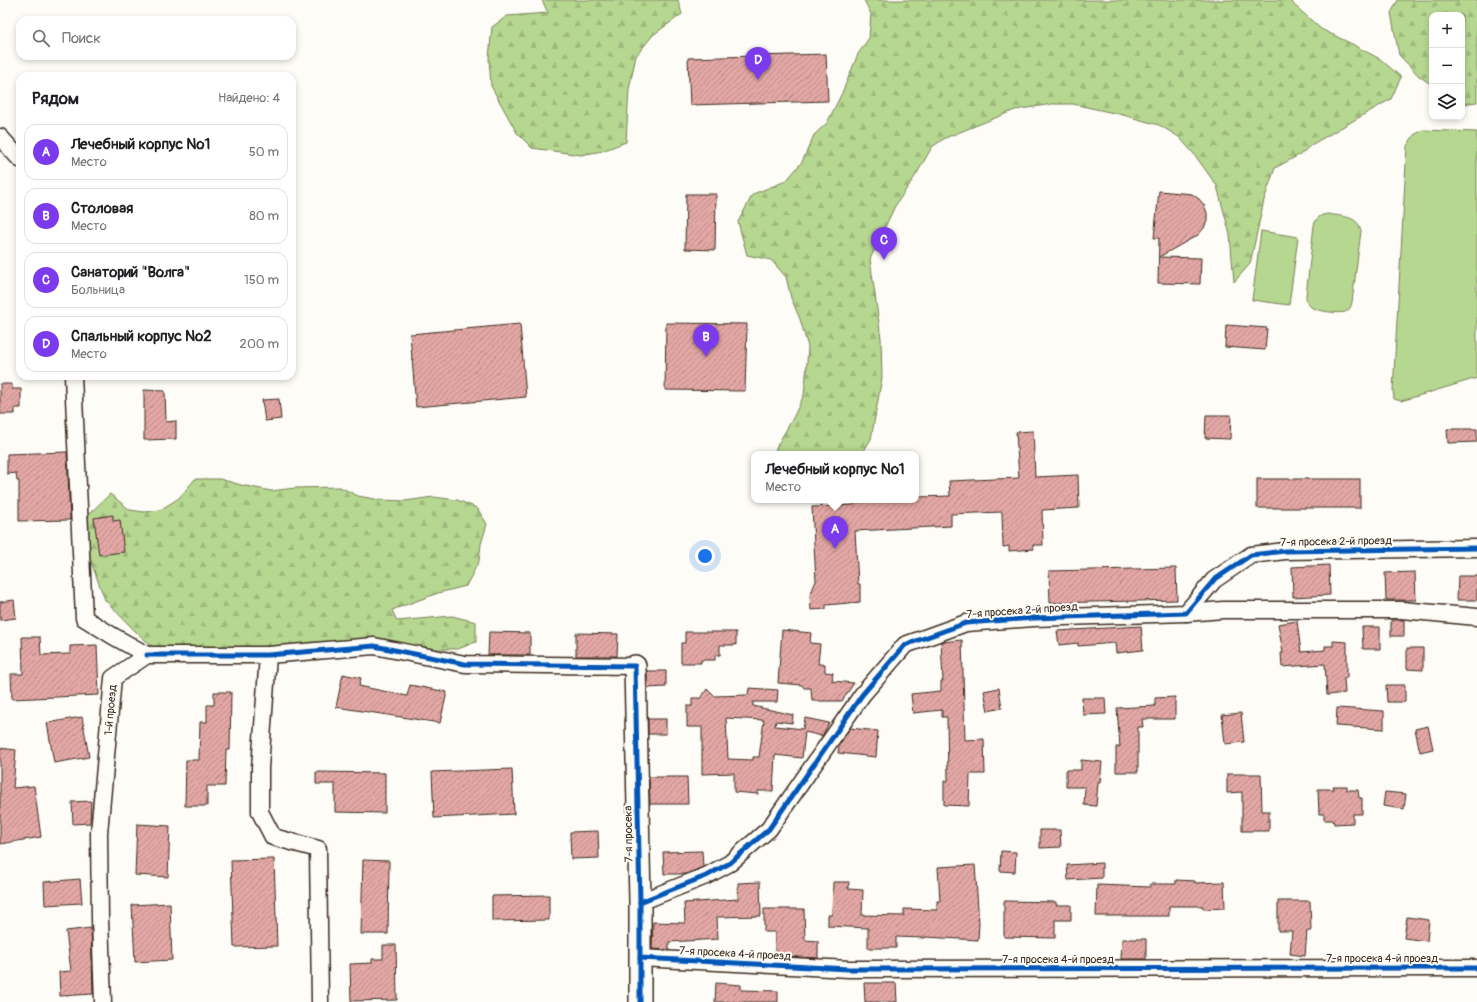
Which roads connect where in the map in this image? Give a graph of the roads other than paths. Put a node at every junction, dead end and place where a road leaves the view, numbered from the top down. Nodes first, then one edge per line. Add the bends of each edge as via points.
1 (0, 137) edge
2 (16, 155) edge
3 (73, 380) edge
4 (1477, 548) edge
5 (1186, 613) junction
6 (1477, 617) edge
7 (147, 655) junction
8 (268, 655) junction
9 (635, 666) joint
10 (640, 902) junction
11 (640, 958) junction
12 (1477, 968) edge
13 (103, 1002) edge
14 (320, 1002) edge
15 (640, 1002) edge

1 - 2 street
3 - 7 street via 84,618
4 - 5 street, 7-я просека 2-й проезд via 1285,551 1251,555 1214,580
5 - 6 street, 7-я просека 2-й проезд via 1223,610 1402,610
5 - 10 street, 7-я просека 2-й проезд via 966,623 905,645 862,695 769,829 730,863 706,876
7 - 8 street
7 - 13 street, 1-й проезд via 113,678 99,833
8 - 9 street via 374,646 465,664
8 - 14 street via 260,768 260,812 273,837 318,849
9 - 10 street, 7-я просека
10 - 11 street, 7-я просека
11 - 12 street, 7-я просека 4-й проезд via 849,969
11 - 15 street, 7-я просека

